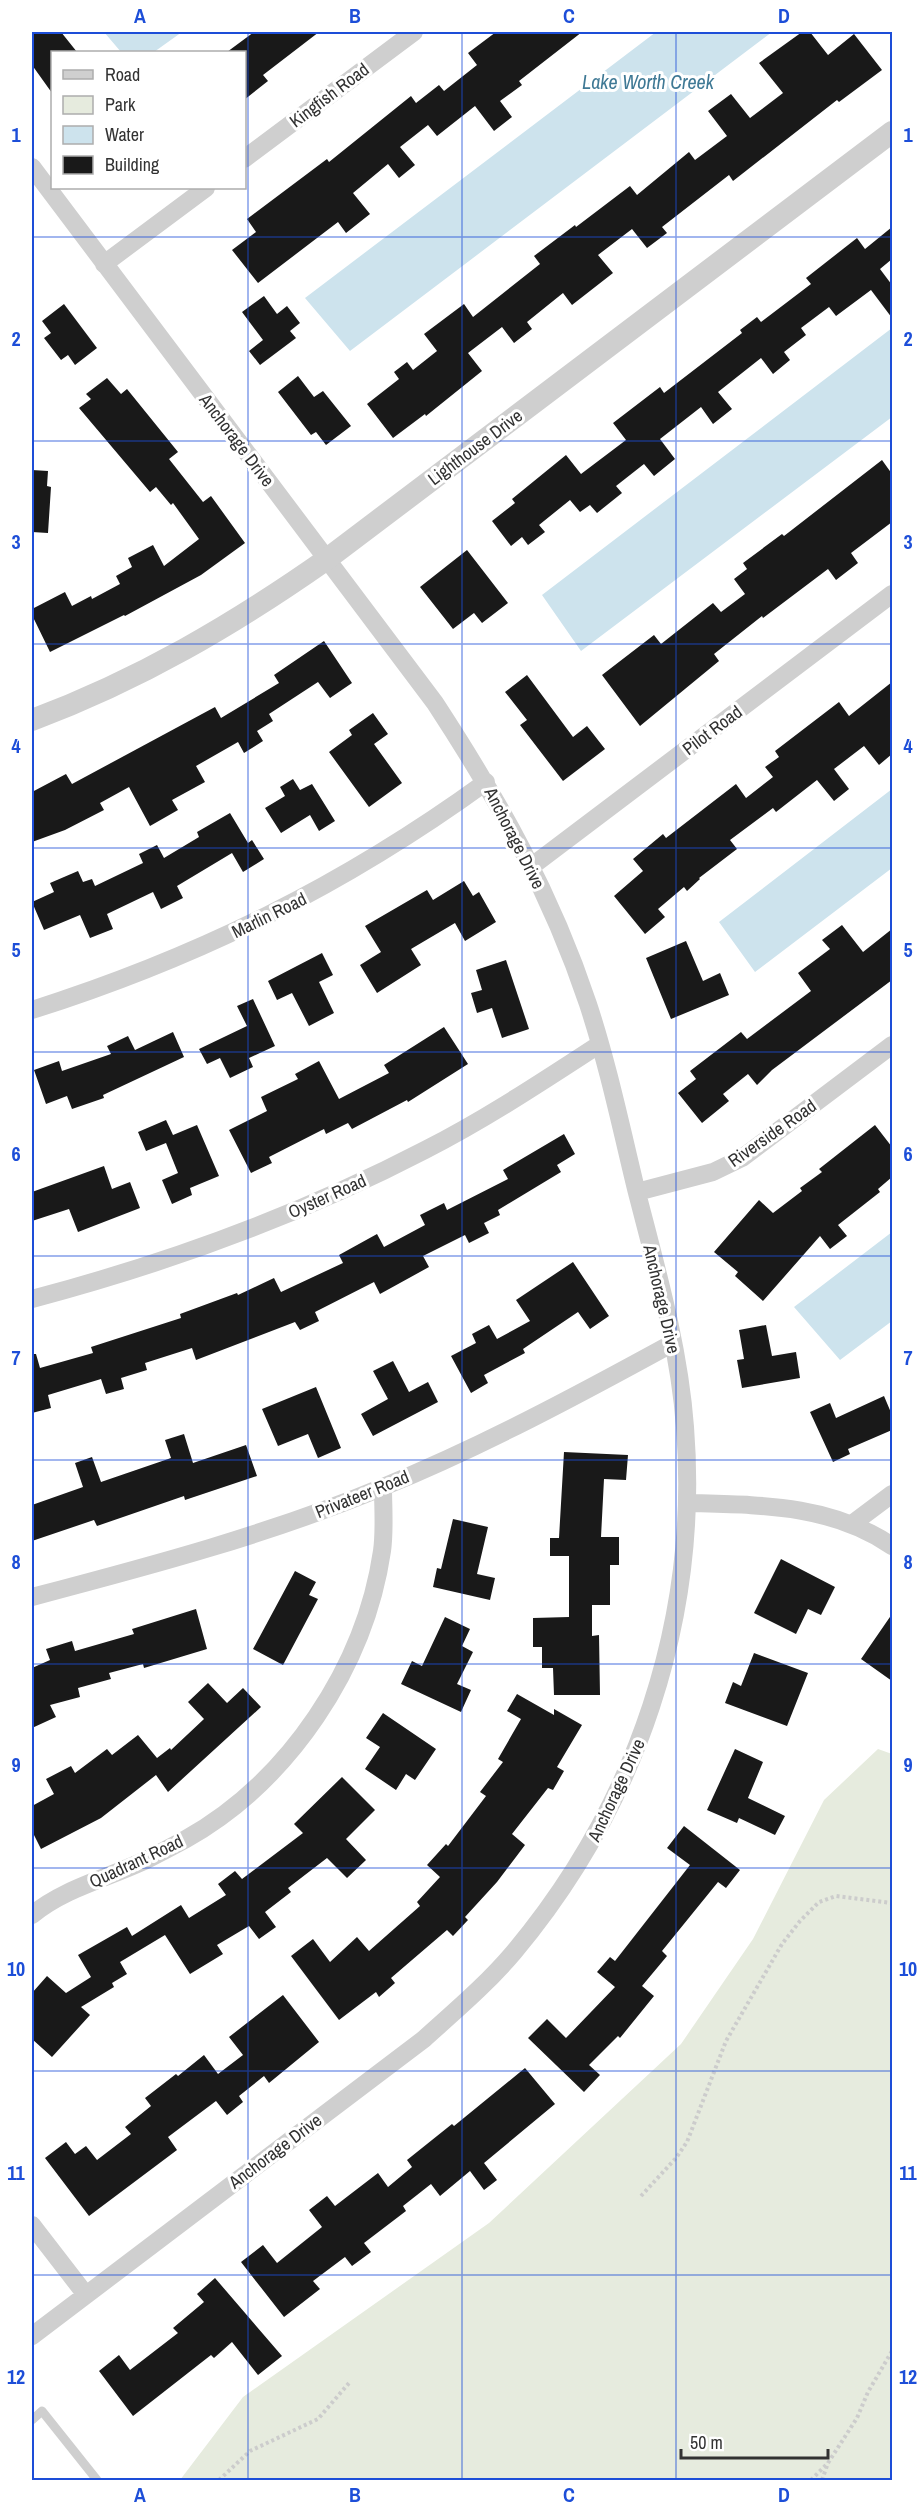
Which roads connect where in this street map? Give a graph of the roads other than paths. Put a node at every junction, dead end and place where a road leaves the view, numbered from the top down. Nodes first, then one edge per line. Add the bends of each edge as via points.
1 (414, 32) edge
2 (892, 132) edge
3 (246, 158) edge
4 (32, 167) edge
5 (205, 189) edge
6 (104, 264) junction
7 (327, 558) junction
8 (892, 594) edge
9 (32, 720) edge
10 (486, 782) junction
11 (532, 866) junction
12 (32, 1010) edge
13 (600, 1044) junction
14 (892, 1045) edge
15 (637, 1191) junction
16 (32, 1299) edge
17 (673, 1343) junction
18 (383, 1487) junction
19 (892, 1494) edge
20 (687, 1503) junction
21 (852, 1524) junction
22 (892, 1546) edge
23 (32, 1597) edge
24 (32, 1915) edge
25 (32, 2225) edge
26 (86, 2295) junction
27 (32, 2336) edge
28 (32, 2420) edge
29 (97, 2481) edge

1 - 3 street, Kingfish Road
2 - 7 street, Lighthouse Drive
4 - 6 street, Anchorage Drive
5 - 6 street
6 - 7 street, Anchorage Drive
7 - 9 street, Lighthouse Drive via 196,644 131,678
7 - 10 street, Anchorage Drive via 435,703
8 - 11 street, Pilot Road
10 - 11 street, Anchorage Drive
10 - 12 street, Marlin Road via 388,849 245,928 160,965
11 - 13 street, Anchorage Drive via 562,934
13 - 15 street, Anchorage Drive
13 - 16 street, Oyster Road via 524,1094 347,1188 182,1255
14 - 15 street, Riverside Road via 735,1162 713,1173
15 - 17 street, Anchorage Drive
17 - 18 street, Privateer Road via 495,1437
17 - 20 street, Anchorage Drive via 685,1425
18 - 23 street, Privateer Road via 169,1561
18 - 24 street, Quadrant Road via 382,1549 362,1628 337,1682 298,1741 229,1810 189,1837 146,1860 73,1889
19 - 21 street
20 - 21 street via 795,1508
20 - 26 street, Anchorage Drive via 684,1561 675,1617 655,1701 608,1813 548,1910 472,1996 424,2038
21 - 22 street
25 - 26 street
26 - 27 street, Anchorage Drive
28 - 29 lane via 42,2411

